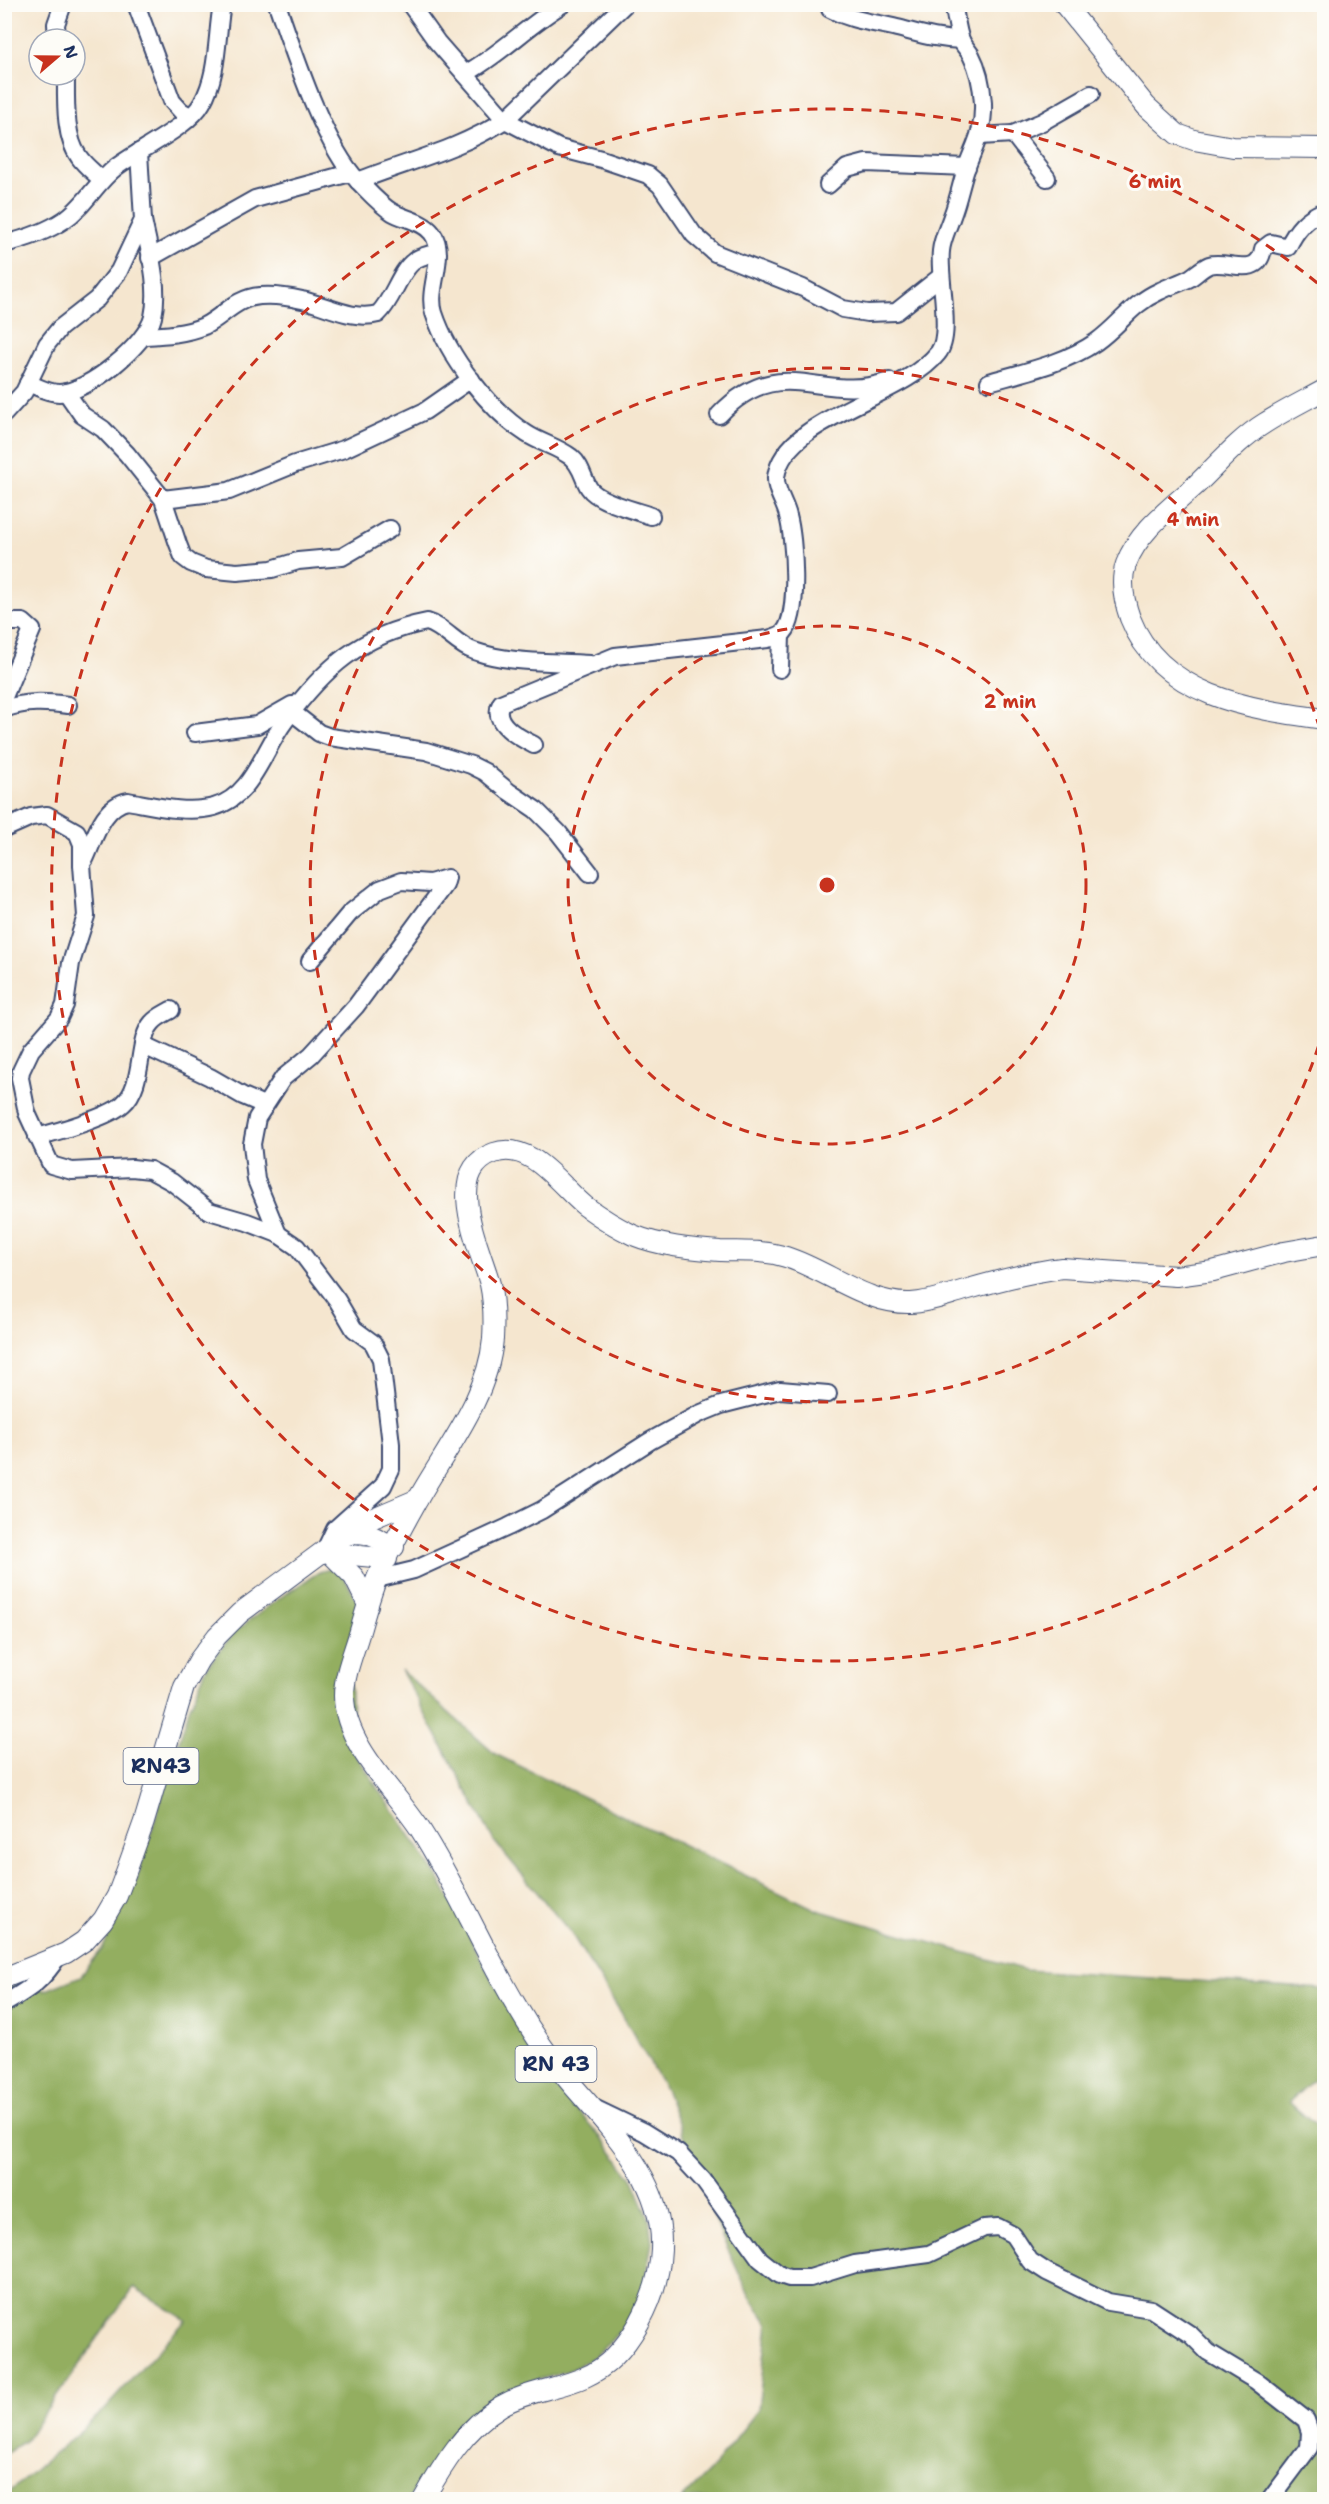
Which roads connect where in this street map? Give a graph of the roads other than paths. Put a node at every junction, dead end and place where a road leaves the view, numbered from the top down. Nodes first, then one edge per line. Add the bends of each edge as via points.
1 (63, 4) edge
2 (136, 4) edge
3 (222, 4) edge
4 (277, 4) edge
5 (410, 4) edge
6 (563, 4) edge
7 (625, 4) edge
8 (953, 4) edge
9 (1064, 4) edge
10 (827, 6) edge
11 (56, 27) edge
12 (961, 40) junction
13 (465, 74) junction
14 (66, 87) edge
15 (1091, 94) dead end
16 (190, 116) junction
17 (505, 120) junction
18 (1013, 134) junction
19 (980, 136) junction
20 (1324, 148) edge
21 (139, 152) junction
22 (967, 167) junction
23 (354, 177) junction
24 (1047, 178) dead end
25 (102, 180) junction
26 (828, 185) dead end
27 (1324, 211) edge
28 (142, 220) junction
29 (4, 244) edge
30 (437, 252) junction
31 (150, 258) junction
32 (940, 277) junction
33 (145, 336) junction
34 (918, 370) junction
35 (471, 379) junction
36 (989, 382) dead end
37 (28, 383) junction
38 (1324, 390) edge
39 (66, 392) junction
40 (4, 414) edge
41 (719, 415) dead end
42 (163, 499) junction
43 (651, 516) dead end
44 (390, 529) dead end
45 (4, 622) edge
46 (781, 635) junction
47 (594, 664) junction
48 (780, 669) dead end
49 (4, 697) edge
50 (304, 698) junction
51 (68, 705) dead end
52 (4, 709) edge
53 (292, 712) junction
54 (1324, 719) edge
55 (195, 733) dead end
56 (534, 745) dead end
57 (4, 830) edge
58 (82, 865) junction
59 (590, 873) dead end
60 (310, 961) dead end
61 (171, 1010) dead end
62 (144, 1047) junction
63 (264, 1105) junction
64 (37, 1137) junction
65 (278, 1234) junction
66 (1324, 1245) edge
67 (828, 1394) dead end
68 (418, 1499) junction
69 (344, 1536) junction
70 (327, 1551) junction
71 (390, 1553) junction
72 (377, 1579) junction
73 (368, 1605) junction
74 (58, 1956) junction
75 (4, 1978) edge
76 (4, 2004) edge
77 (593, 2108) junction
78 (423, 2499) edge
79 (1270, 2499) edge

1 - 11 street
2 - 16 street via 172,101
3 - 16 street via 213,76 201,105
4 - 23 street via 325,125
5 - 13 street
6 - 13 street
7 - 17 street
8 - 12 street
9 - 20 main road via 1146,106 1177,134 1233,147
10 - 12 street via 863,22 936,39
12 - 19 street via 974,61 982,87
13 - 17 street
14 - 25 street via 74,148
15 - 18 street
16 - 21 street
17 - 23 street via 448,150
17 - 32 street via 559,148 648,176 660,185 694,235 715,253 803,288 843,309 896,312
18 - 19 street
18 - 24 street
19 - 22 street
21 - 25 street
21 - 28 street
22 - 26 street via 866,163 847,168
22 - 32 street via 942,241
23 - 30 street via 384,207 427,228 435,238
23 - 31 street via 255,199
25 - 29 street via 64,220
27 - 36 street via 1311,216 1288,247 1271,243 1256,263 1244,267 1209,265 1135,304 1101,338 1082,350
28 - 31 street
28 - 37 street via 108,287 60,328 47,344
30 - 33 street via 410,265 378,314 350,314 301,300 261,296 237,302 193,330
30 - 35 street via 431,292 434,312
31 - 33 street via 155,301
32 - 34 street via 944,343 936,356
33 - 39 street via 89,382
34 - 41 street via 865,386 764,383 732,400
34 - 46 street via 823,421 797,443 780,466 777,486 788,514 794,553 792,610 787,629
35 - 42 street via 425,411 345,449 229,491
35 - 43 street via 511,422 573,458 592,492
37 - 39 street
37 - 40 street
38 - 54 main road via 1265,423 1231,450 1138,542 1126,565 1122,584 1133,626 1154,656 1187,685 1223,700
39 - 42 street via 82,415 103,429
42 - 44 street via 183,556 206,569 219,571 272,569 298,561 342,557
45 - 49 street via 23,622 32,630
46 - 47 street via 615,656
46 - 48 street
47 - 50 street via 527,661 485,654 464,647 427,622 357,646 332,666
47 - 56 street via 500,704 502,719 509,730
50 - 53 street
50 - 55 street via 257,725
51 - 52 street via 37,701
53 - 58 street via 236,796 216,806 194,810 118,803 103,819
53 - 59 street via 330,738 426,751 485,772 558,831
57 - 58 street via 39,816 57,819 81,838
58 - 64 street via 86,916 71,963 65,1005 59,1018 31,1050 21,1071 23,1097
60 - 63 street via 350,913 380,889 401,881 430,884 447,878 372,985 332,1034 283,1078
61 - 62 street via 153,1021
62 - 63 street
62 - 64 street via 140,1070 123,1105
63 - 65 street via 254,1131 254,1164 260,1192
64 - 65 street via 51,1165 57,1168 150,1170 209,1211
65 - 70 street via 297,1247 354,1329 373,1343 381,1359 392,1459 388,1478 335,1529
66 - 68 main road via 1176,1276 1044,1270 936,1299 905,1303 872,1295 783,1256 762,1251 672,1246 636,1236 586,1207 539,1163 518,1152 497,1152 473,1172 467,1194 472,1229 491,1287 495,1319 492,1353 468,1415
67 - 72 street via 780,1390 699,1414 542,1510 414,1570
68 - 69 main road via 371,1519
68 - 71 main road
69 - 70 main road
69 - 71 main road via 365,1533
70 - 71 main road
70 - 73 main road via 354,1577
70 - 74 main road, RN43 via 274,1585 240,1613 199,1660 184,1687 144,1822 117,1896 84,1941
71 - 72 main road, RN 43
72 - 73 main road, RN 43
73 - 77 main road, RN 43 via 347,1673 343,1697 347,1720 359,1746 420,1829 516,2006 549,2055
74 - 75 main road, RN43
74 - 76 street via 35,1986
77 - 78 main road, RN 43 via 621,2140 647,2184 658,2217 662,2243 659,2274 647,2310 621,2350 602,2368 498,2407 480,2422 457,2447
77 - 79 street via 678,2153 703,2180 760,2259 780,2275 810,2278 855,2264 929,2254 984,2228 998,2227 1013,2235 1030,2261 1047,2272 1108,2302 1151,2309 1306,2420 1309,2448

